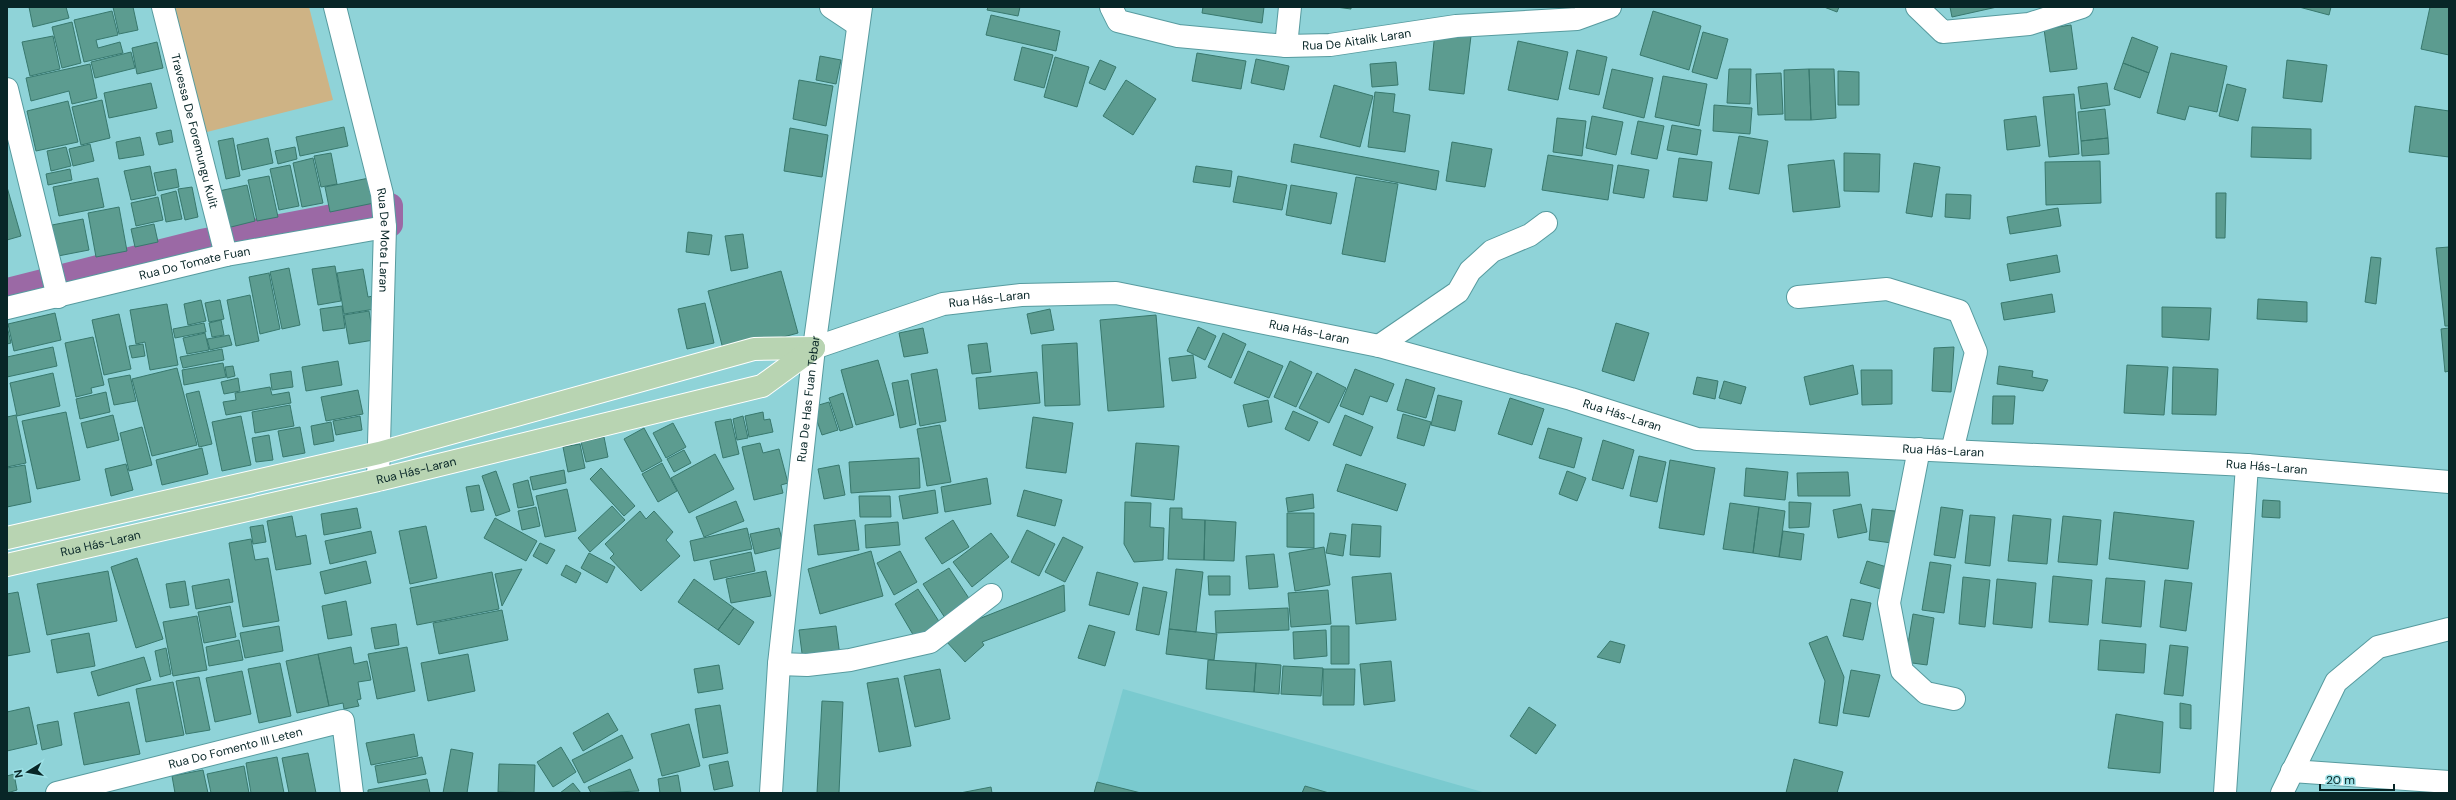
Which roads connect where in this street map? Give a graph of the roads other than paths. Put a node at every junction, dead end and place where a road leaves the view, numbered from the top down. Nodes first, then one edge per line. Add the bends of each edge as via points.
1 (163, 7) edge
2 (335, 7) edge
3 (831, 7) edge
4 (1111, 7) edge
5 (1290, 7) edge
6 (1610, 7) edge
7 (1917, 7) edge
8 (2082, 7) edge
9 (860, 16) edge
10 (1286, 46) junction
11 (7, 88) edge
12 (1546, 223) dead end
13 (385, 227) junction
14 (226, 255) junction
15 (58, 296) junction
16 (1798, 297) dead end
17 (7, 308) edge
18 (1379, 346) junction
19 (814, 348) junction
20 (1919, 449) junction
21 (1952, 451) junction
22 (379, 453) junction
23 (2247, 465) junction
24 (378, 480) junction
25 (2449, 482) edge
26 (7, 538) edge
27 (7, 565) edge
28 (992, 595) dead end
29 (2449, 629) edge
30 (779, 664) junction
31 (1954, 699) dead end
32 (2292, 771) junction
33 (2449, 782) edge
34 (57, 793) edge
35 (352, 793) edge
36 (771, 793) edge
37 (2225, 793) edge
38 (2282, 793) edge

1 - 14 street, Travessa De Foremungu Kulit
2 - 13 street, Rua De Mota Laran via 382,194
3 - 9 street
4 - 10 street, Rua De Aitalik Laran via 1118,21 1178,36
5 - 10 street
6 - 10 street, Rua De Aitalik Laran via 1577,19 1456,26 1330,45
7 - 8 street via 1943,32 2029,24
9 - 19 street, Rua De Has Fuan Tebar
11 - 15 street
12 - 18 street via 1530,234 1492,251 1470,271 1458,292
13 - 14 street, Rua Do Tomate Fuan
13 - 22 street, Rua De Mota Laran
14 - 15 street, Rua Do Tomate Fuan
15 - 17 street, Rua Do Tomate Fuan
16 - 21 street via 1887,289 1959,311 1976,352
18 - 19 street, Rua Hás-Laran via 1116,293 1021,295 943,304
18 - 20 street, Rua Hás-Laran via 1572,399 1697,438
19 - 22 main road, Rua Hás-Laran via 754,349
19 - 24 main road, Rua Hás-Laran via 762,386
19 - 30 street, Rua De Has Fuan Tebar
20 - 21 street, Rua Hás-Laran
20 - 31 street via 1889,603 1902,670 1926,693
21 - 23 street, Rua Hás-Laran
22 - 24 street, Rua De Mota Laran
22 - 26 main road, Rua Hás-Laran
23 - 25 street, Rua Hás-Laran
23 - 37 street
24 - 27 main road, Rua Hás-Laran
28 - 30 street via 930,642 850,660 807,665
29 - 32 street via 2378,647 2336,682
30 - 36 street, Rua De Has Fuan Tebar
32 - 33 street
32 - 38 street
34 - 35 street, Rua Do Fomento III Leten via 342,721

